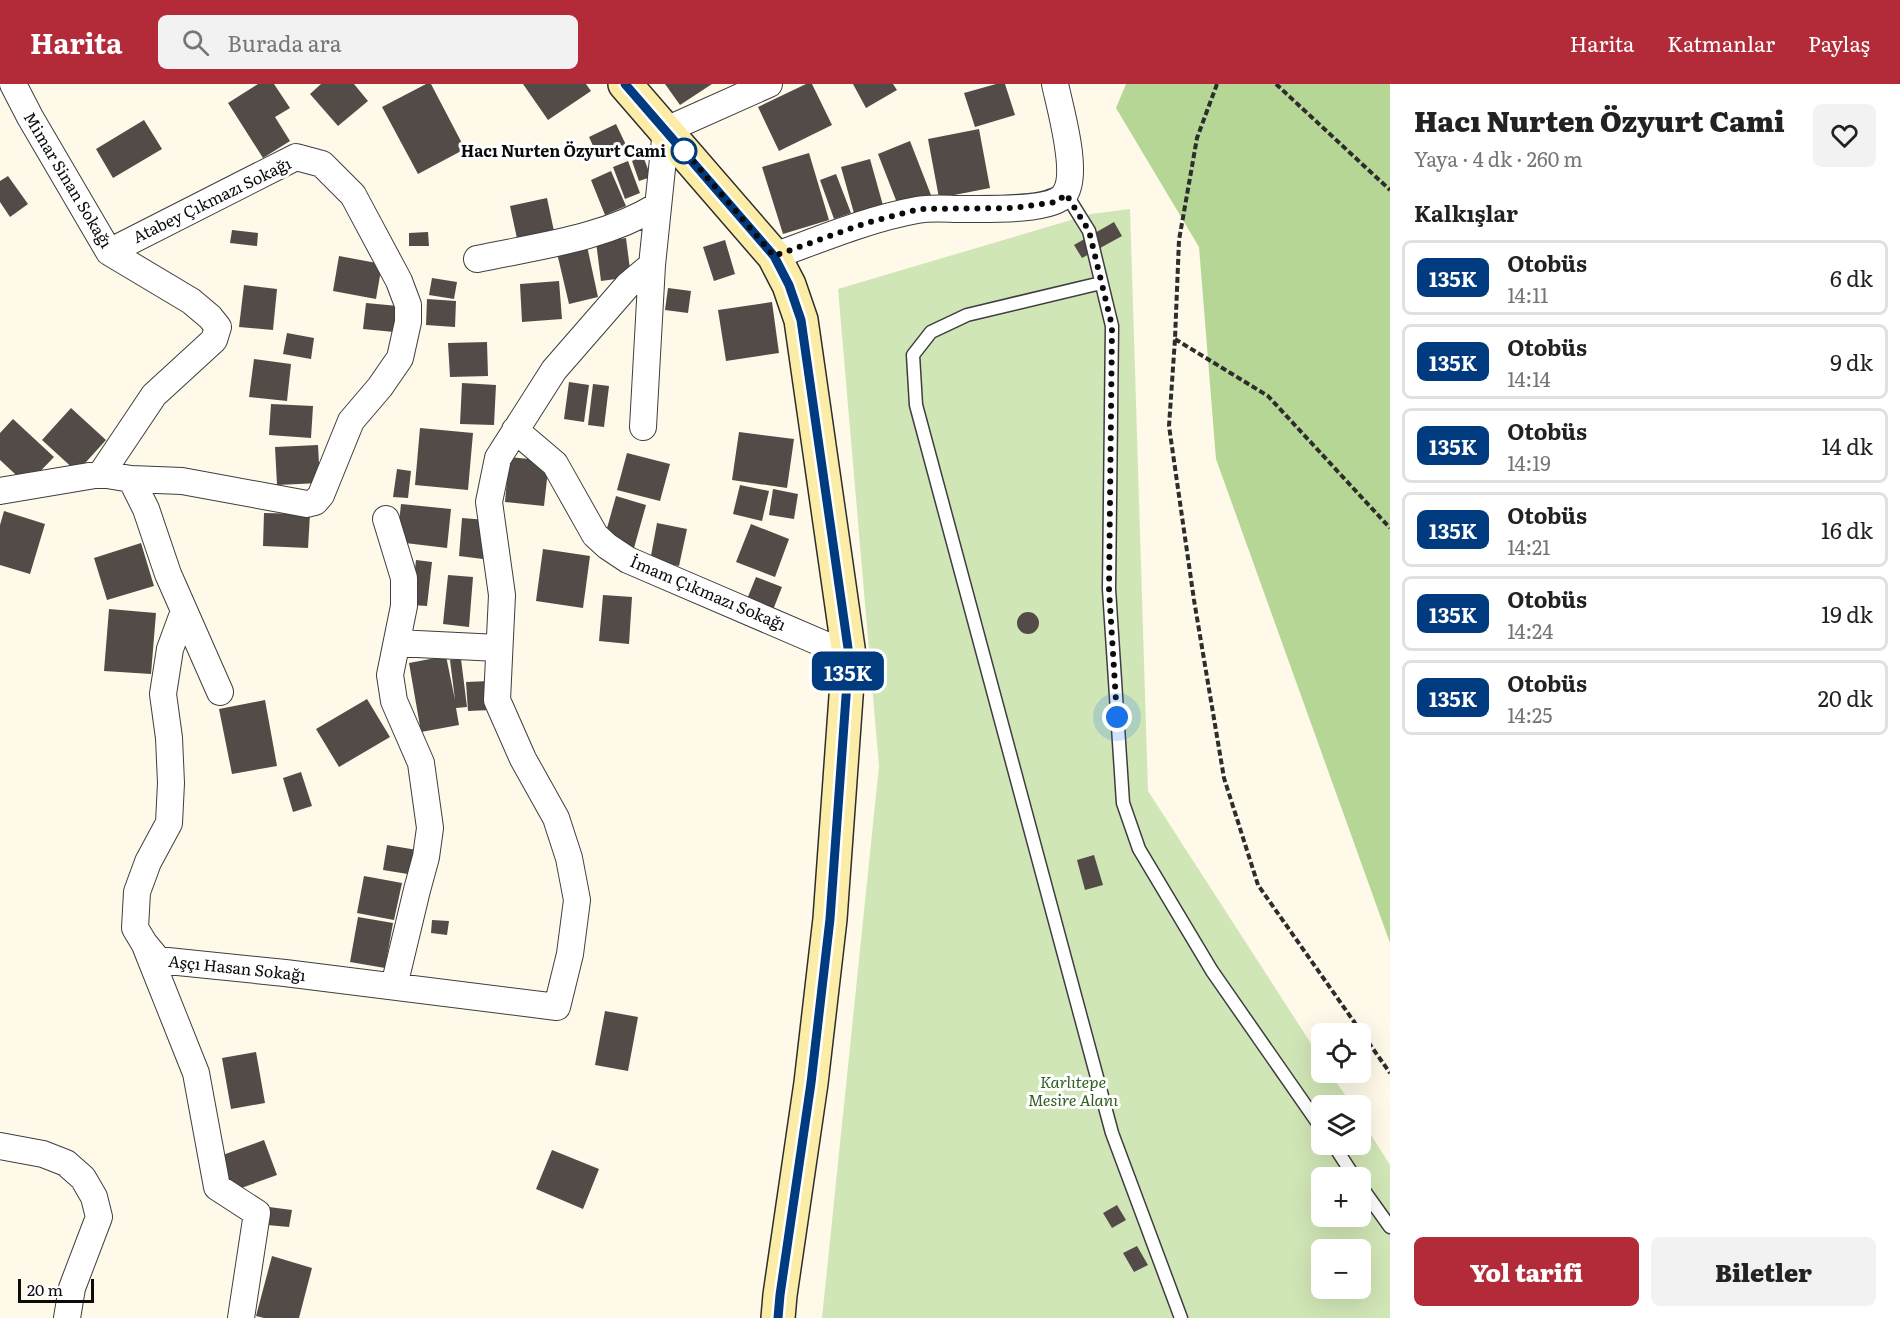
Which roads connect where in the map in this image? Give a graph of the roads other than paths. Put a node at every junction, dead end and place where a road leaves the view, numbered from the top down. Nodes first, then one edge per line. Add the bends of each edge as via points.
1 (13, 84) edge
2 (625, 84) edge
3 (769, 84) edge
4 (1055, 84) edge
5 (666, 130) junction
6 (1066, 194) junction
7 (657, 206) junction
8 (109, 252) junction
9 (774, 256) junction
10 (477, 259) dead end
11 (652, 265) junction
12 (1101, 283) junction
13 (643, 427) dead end
14 (515, 430) junction
15 (101, 474) junction
16 (131, 479) junction
17 (0, 491) edge
18 (386, 519) dead end
19 (184, 611) junction
20 (397, 643) junction
21 (498, 648) junction
22 (849, 655) junction
23 (220, 692) dead end
24 (144, 943) junction
25 (394, 986) junction
26 (1311, 1113) edge
27 (0, 1146) edge
28 (1371, 1200) edge
29 (1390, 1227) edge
30 (67, 1318) edge
31 (241, 1318) edge
32 (778, 1318) edge
33 (1181, 1318) edge

1 - 8 street, Mimar Sinan Sokağı
2 - 5 main road
3 - 5 street
4 - 6 street via 1071,175
5 - 7 street
5 - 9 main road
6 - 9 street via 1057,202 1014,208 919,209 866,223
6 - 12 lane via 1089,231
7 - 10 street via 613,228
7 - 11 street
8 - 15 street, Mimar Sinan Sokağı via 191,301 218,327 214,340 154,395
8 - 16 street, Atabey Çıkmazı Sokağı via 296,158 322,164 354,195 408,305 400,358 351,421 315,502 307,504 182,481
9 - 22 main road via 801,320
11 - 13 street
11 - 14 street via 628,285 554,370
12 - 26 lane via 1112,326 1109,589 1123,803 1139,849 1212,971
12 - 33 lane via 967,315 931,332 913,355 916,405 1112,1133
14 - 21 street via 498,458 489,502 502,595
14 - 22 street, İmam Çıkmazı Sokağı via 555,464 595,535 607,546 628,560
15 - 16 street, Atabey Çıkmazı Sokağı
15 - 17 street
16 - 19 street via 146,508
18 - 20 street via 404,578
19 - 23 street
19 - 24 street via 170,649 163,694 169,738 169,823 137,892 135,928
20 - 21 street
20 - 25 street via 390,675 394,701 421,763 430,828
21 - 25 street, Aşçı Hasan Sokağı via 497,700 523,759 556,818 577,900 570,954 557,1007
22 - 32 main road via 830,919
24 - 25 street, Aşçı Hasan Sokağı via 158,960
24 - 31 street via 196,1073 217,1187 257,1213
27 - 30 street via 66,1163 83,1178 94,1197 99,1217 72,1288
28 - 29 lane

